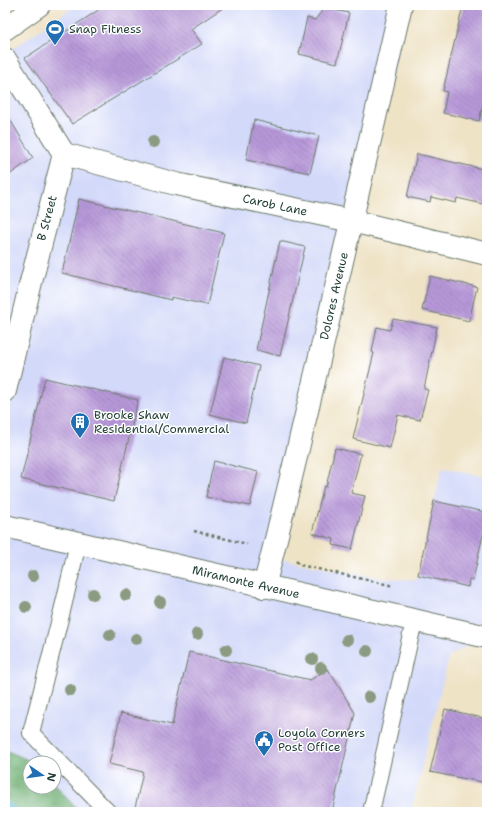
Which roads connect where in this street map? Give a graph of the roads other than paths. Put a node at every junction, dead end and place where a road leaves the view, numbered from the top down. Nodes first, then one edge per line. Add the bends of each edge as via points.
1 (39, 5) edge
2 (401, 5) edge
3 (5, 29) edge
4 (5, 59) edge
5 (64, 154) junction
6 (352, 221) junction
7 (487, 254) edge
8 (5, 390) edge
9 (5, 526) edge
10 (78, 543) junction
11 (264, 587) junction
12 (414, 621) junction
13 (487, 637) edge
14 (108, 812) edge
15 (371, 812) edge

1 - 3 street
2 - 6 street, Dolores Avenue
4 - 5 street
5 - 6 street, Carob Lane via 176,184
5 - 8 street, B Street
6 - 7 street, Carob Lane
6 - 11 street, Dolores Avenue
9 - 10 street, Miramonte Avenue
10 - 11 street, Miramonte Avenue
10 - 14 lane via 31,733
11 - 12 street, Miramonte Avenue
12 - 13 street, Miramonte Avenue
12 - 15 lane

